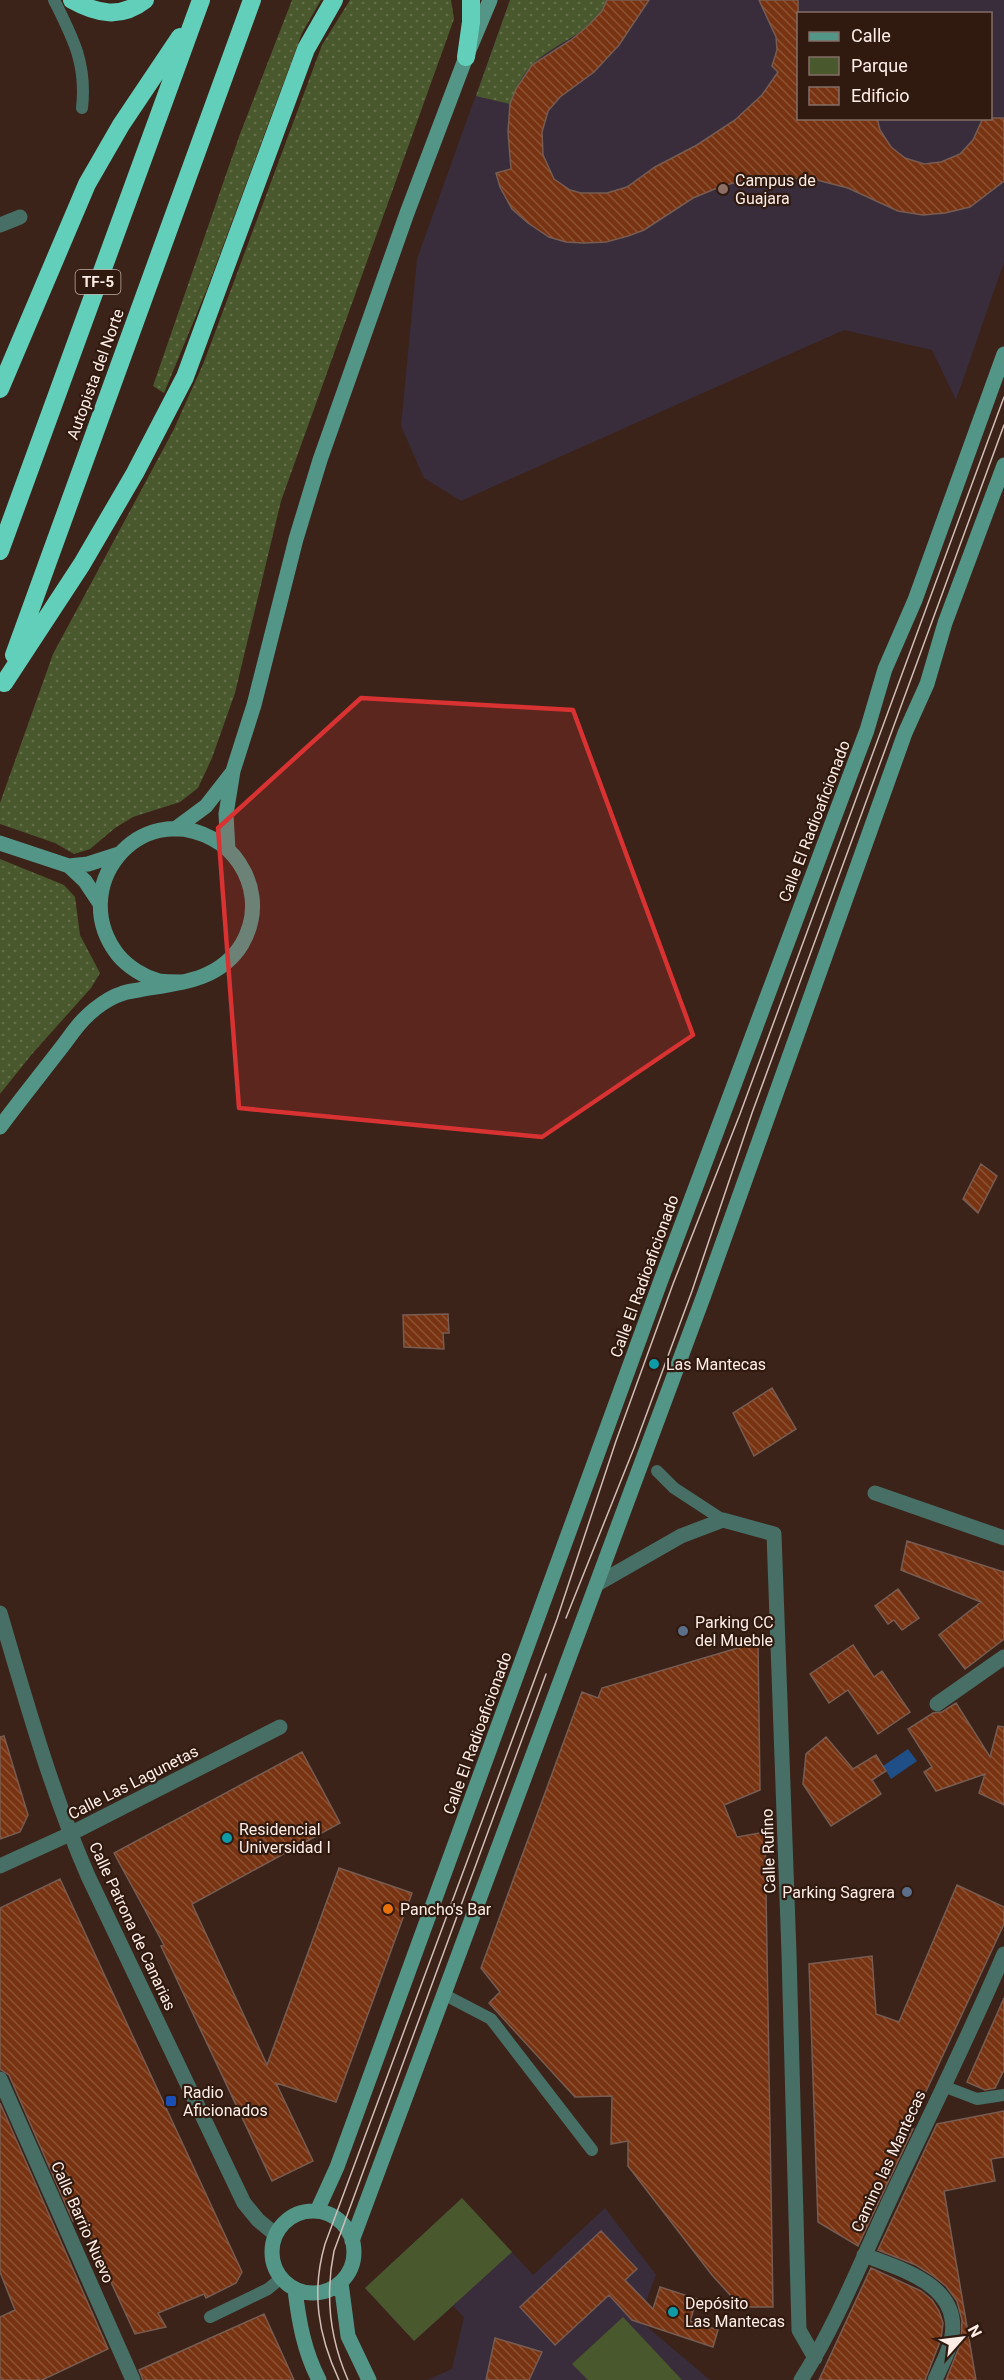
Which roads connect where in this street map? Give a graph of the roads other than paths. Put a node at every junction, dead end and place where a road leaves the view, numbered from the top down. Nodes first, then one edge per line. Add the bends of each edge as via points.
1 (54, 0) edge
2 (72, 0) edge
3 (145, 0) edge
4 (252, 0) edge
5 (334, 0) edge
6 (471, 0) edge
7 (490, 0) edge
8 (198, 6) edge
9 (466, 57) junction
10 (82, 108) dead end
11 (20, 217) dead end
12 (0, 225) edge
13 (1004, 354) edge
14 (0, 389) edge
15 (1004, 465) edge
16 (0, 551) edge
17 (2, 688) edge
18 (232, 771) junction
19 (175, 829) junction
20 (0, 843) edge
21 (228, 850) junction
22 (119, 854) junction
23 (69, 866) junction
24 (99, 902) junction
25 (182, 982) junction
26 (0, 1126) edge
27 (657, 1471) dead end
28 (875, 1493) dead end
29 (723, 1520) junction
30 (1004, 1538) edge
31 (597, 1584) junction
32 (0, 1613) edge
33 (1004, 1657) edge
34 (937, 1704) dead end
35 (280, 1727) dead end
36 (70, 1834) junction
37 (1, 1866) edge
38 (1004, 1954) edge
39 (445, 1995) junction
40 (0, 2079) edge
41 (943, 2086) junction
42 (1004, 2095) edge
43 (592, 2150) dead end
44 (316, 2211) junction
45 (275, 2234) junction
46 (352, 2241) junction
47 (864, 2255) junction
48 (281, 2278) junction
49 (340, 2283) junction
50 (295, 2290) junction
51 (210, 2317) dead end
52 (815, 2358) junction
53 (133, 2380) edge
54 (319, 2380) edge
55 (369, 2380) edge
56 (801, 2380) edge
57 (935, 2380) edge

1 - 10 lane via 80,57
2 - 3 highway via 115,14
4 - 17 highway, Autopista del Norte / TF-5
5 - 17 highway via 306,49 185,377 82,564
6 - 9 highway
7 - 9 street
8 - 14 highway via 87,184
8 - 16 highway, Autopista del Norte / TF-5
9 - 18 street via 320,460 254,705
11 - 12 street
13 - 44 street, Calle El Radioaficionado via 337,2167
15 - 31 street
18 - 19 street via 206,806
18 - 21 street via 226,814
19 - 21 street via 203,834
19 - 22 street via 143,836
20 - 23 street
21 - 25 street via 249,883 252,918 247,936 221,968
22 - 23 street
22 - 24 street via 104,878
23 - 24 street
24 - 25 street via 104,931 123,961 159,981
25 - 26 street via 120,994 87,1016
27 - 29 lane via 674,1488
28 - 30 street
29 - 31 street via 681,1536
29 - 52 street, Calle Rufino via 774,1534 799,2330
31 - 39 street
32 - 36 street, Calle Patrona de Canarias
33 - 34 street
35 - 36 street, Calle Las Lagunetas
36 - 37 street, Calle Las Lagunetas
36 - 45 street, Calle Patrona de Canarias via 244,2204
38 - 41 street, Camino las Mantecas
39 - 43 lane via 491,2019
39 - 46 street
40 - 53 street, Calle Barrio Nuevo
41 - 42 lane via 977,2099
41 - 47 street, Camino las Mantecas
44 - 45 street via 297,2214
44 - 46 street via 340,2221
45 - 48 street via 272,2260
46 - 49 street via 350,2271
47 - 52 street, Camino las Mantecas
47 - 57 street via 917,2276 939,2291 951,2315 951,2340
48 - 50 street
48 - 51 lane via 268,2289
49 - 50 street via 316,2294
49 - 55 street via 348,2336
50 - 54 street via 307,2356
52 - 56 street, Camino las Mantecas

